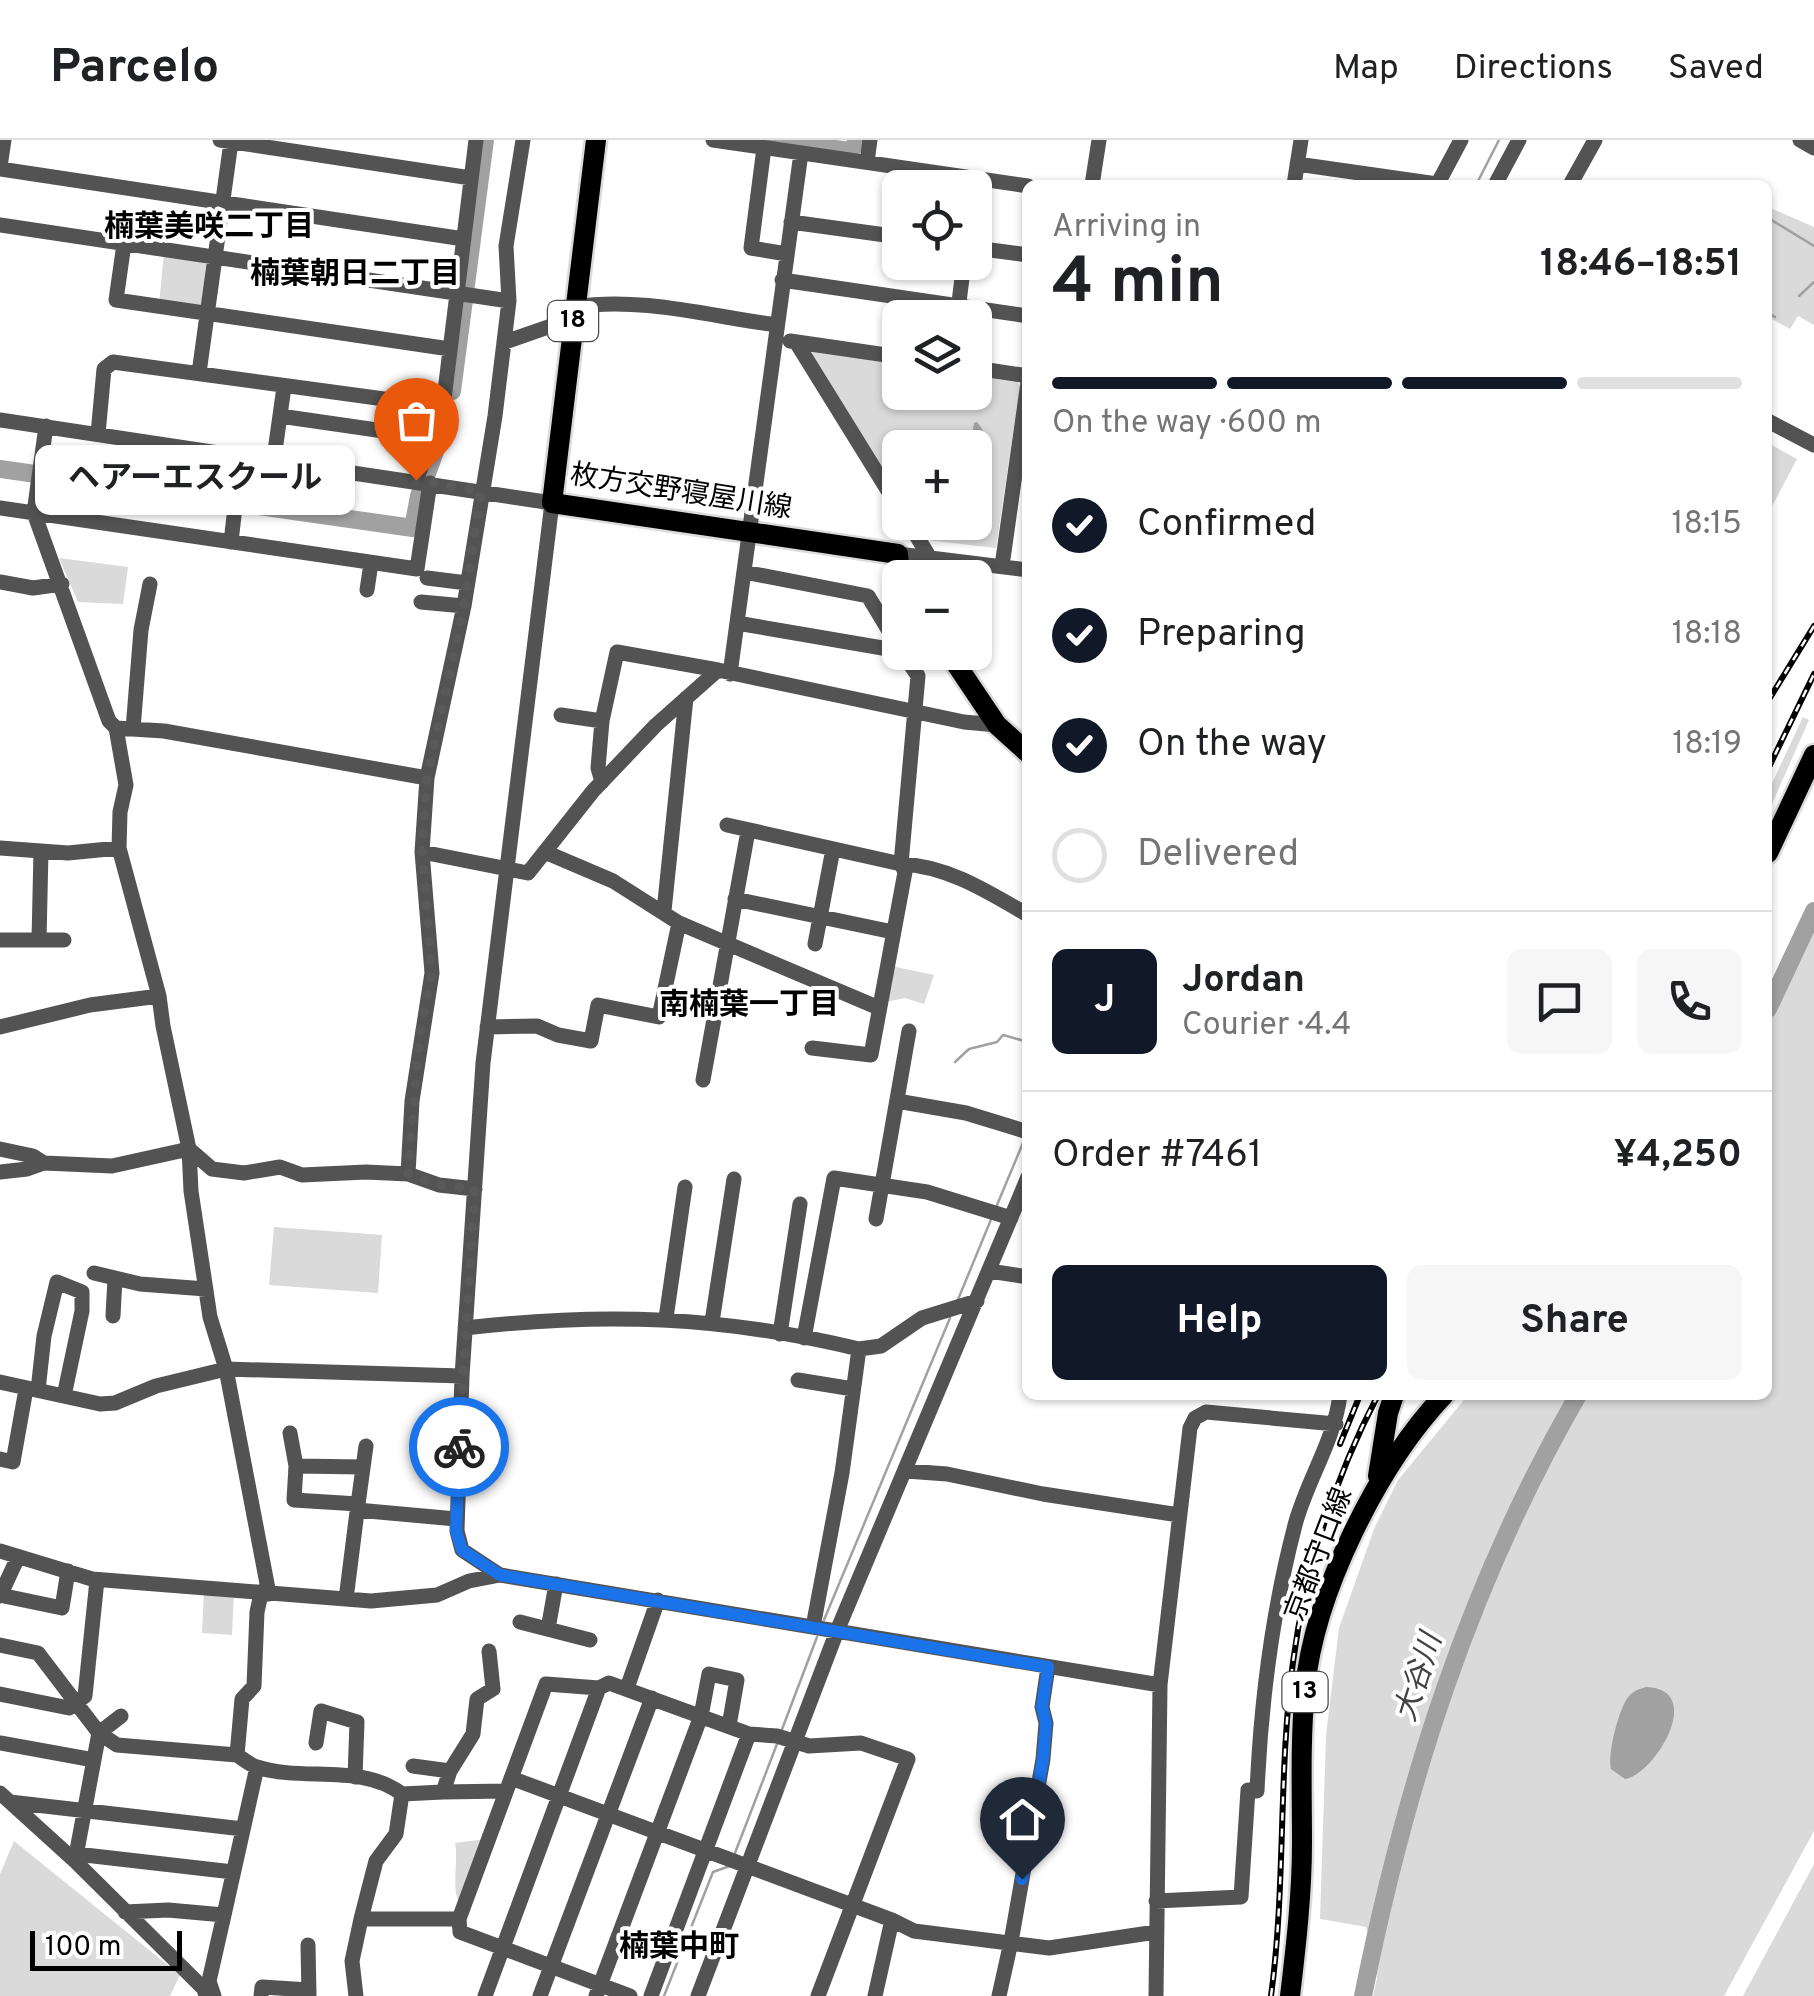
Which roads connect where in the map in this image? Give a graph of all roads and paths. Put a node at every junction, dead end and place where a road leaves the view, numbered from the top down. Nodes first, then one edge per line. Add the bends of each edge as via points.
1 (4, 140) edge
2 (476, 140) edge
3 (524, 140) edge
4 (596, 140) edge
5 (713, 140) edge
6 (870, 140) edge
7 (1099, 140) edge
8 (1301, 140) edge
9 (1461, 140) edge
10 (1519, 140) edge
11 (1595, 140) edge
12 (1800, 140) edge
13 (226, 141) edge
14 (318, 147) edge
15 (803, 147) edge
16 (764, 148) junction
17 (1814, 148) edge
18 (867, 162) junction
19 (1298, 164) junction
20 (0, 168) edge
21 (908, 170) edge
22 (471, 178) junction
23 (1093, 180) edge
24 (1295, 180) edge
25 (1404, 180) edge
26 (1440, 180) edge
27 (1498, 180) edge
28 (1573, 180) edge
29 (992, 184) edge
30 (1022, 186) edge
31 (223, 200) junction
32 (791, 222) junction
33 (0, 225) edge
34 (882, 235) edge
35 (464, 239) junction
36 (124, 244) junction
37 (992, 251) edge
38 (787, 254) junction
39 (1022, 255) edge
40 (215, 259) junction
41 (782, 280) junction
42 (457, 294) junction
43 (891, 300) edge
44 (509, 301) junction
45 (207, 313) junction
46 (574, 313) junction
47 (992, 314) edge
48 (1022, 316) edge
49 (776, 332) junction
50 (504, 342) junction
51 (796, 342) junction
52 (450, 349) junction
53 (882, 354) edge
54 (992, 372) edge
55 (199, 373) junction
56 (1022, 378) edge
57 (284, 387) junction
58 (444, 406) junction
59 (280, 416) junction
60 (0, 420) edge
61 (1772, 422) edge
62 (46, 426) junction
63 (98, 434) junction
64 (432, 438) junction
65 (1814, 444) edge
66 (241, 455) junction
67 (274, 458) junction
68 (1022, 468) edge
69 (882, 481) edge
70 (423, 482) junction
71 (481, 491) junction
72 (1020, 497) edge
73 (552, 502) junction
74 (0, 508) edge
75 (34, 514) junction
76 (749, 532) junction
77 (919, 540) edge
78 (230, 542) junction
79 (898, 554) junction
80 (930, 558) junction
81 (898, 560) edge
82 (371, 563) junction
83 (1002, 566) junction
84 (1022, 569) edge
85 (744, 572) junction
86 (427, 578) dead end
87 (0, 582) edge
88 (62, 584) junction
89 (150, 584) dead end
90 (467, 584) junction
91 (367, 590) dead end
92 (421, 602) dead end
93 (464, 606) junction
94 (882, 619) edge
95 (736, 623) junction
96 (882, 648) edge
97 (914, 670) edge
98 (960, 670) edge
99 (724, 672) junction
100 (686, 698) junction
101 (915, 710) junction
102 (561, 715) dead end
103 (602, 721) junction
104 (997, 725) junction
105 (125, 728) junction
106 (1022, 748) edge
107 (1814, 755) edge
108 (427, 778) junction
109 (602, 782) junction
110 (727, 825) dead end
111 (748, 830) junction
112 (1772, 844) edge
113 (0, 848) edge
114 (119, 848) junction
115 (834, 849) junction
116 (41, 850) junction
117 (422, 852) junction
118 (546, 852) junction
119 (901, 864) junction
120 (506, 871) junction
121 (735, 898) junction
122 (664, 912) junction
123 (1022, 912) edge
124 (820, 917) junction
125 (679, 924) junction
126 (894, 932) junction
127 (0, 940) edge
128 (39, 940) junction
129 (64, 940) dead end
130 (726, 944) junction
131 (816, 944) dead end
132 (160, 996) junction
133 (879, 1008) junction
134 (0, 1028) edge
135 (487, 1028) junction
136 (909, 1031) dead end
137 (812, 1048) dead end
138 (703, 1080) dead end
139 (897, 1101) junction
140 (1022, 1130) edge
141 (0, 1148) edge
142 (189, 1149) junction
143 (44, 1163) junction
144 (0, 1172) edge
145 (408, 1174) junction
146 (734, 1179) dead end
147 (882, 1186) junction
148 (685, 1188) dead end
149 (475, 1189) junction
150 (1022, 1191) edge
151 (800, 1204) dead end
152 (1011, 1218) junction
153 (876, 1219) dead end
154 (792, 1257) junction
155 (818, 1262) junction
156 (989, 1272) junction
157 (94, 1273) dead end
158 (1022, 1276) edge
159 (115, 1278) junction
160 (206, 1289) junction
161 (977, 1301) junction
162 (113, 1316) dead end
163 (666, 1318) junction
164 (712, 1322) junction
165 (465, 1328) junction
166 (780, 1334) junction
167 (804, 1338) junction
168 (43, 1347) junction
169 (859, 1350) junction
170 (73, 1356) junction
171 (226, 1370) junction
172 (462, 1376) junction
173 (798, 1380) dead end
174 (0, 1382) edge
175 (32, 1390) junction
176 (854, 1390) junction
177 (64, 1396) junction
178 (1339, 1400) edge
179 (1395, 1400) edge
180 (1400, 1400) edge
181 (1439, 1400) edge
182 (1425, 1416) junction
183 (1336, 1424) junction
184 (290, 1433) dead end
185 (366, 1446) dead end
186 (0, 1459) edge
187 (296, 1466) junction
188 (363, 1468) junction
189 (906, 1470) junction
190 (1370, 1497) junction
191 (357, 1507) junction
192 (1179, 1514) junction
193 (456, 1519) junction
194 (0, 1551) edge
195 (18, 1557) junction
196 (68, 1571) junction
197 (500, 1575) junction
198 (97, 1580) junction
199 (556, 1584) junction
200 (265, 1594) junction
201 (0, 1595) edge
202 (346, 1599) junction
203 (658, 1600) junction
204 (520, 1622) dead end
205 (812, 1627) junction
206 (548, 1629) junction
207 (838, 1631) junction
208 (590, 1640) dead end
209 (0, 1645) edge
210 (489, 1651) dead end
211 (1048, 1667) junction
212 (1160, 1685) junction
213 (599, 1688) junction
214 (627, 1688) junction
215 (0, 1694) edge
216 (652, 1698) junction
217 (75, 1701) junction
218 (121, 1716) dead end
219 (701, 1716) junction
220 (729, 1726) junction
221 (99, 1733) junction
222 (750, 1734) junction
223 (795, 1742) junction
224 (0, 1743) edge
225 (316, 1743) dead end
226 (237, 1755) junction
227 (94, 1760) junction
228 (413, 1766) dead end
229 (257, 1767) junction
230 (450, 1771) junction
231 (355, 1777) junction
232 (508, 1785) junction
233 (442, 1792) junction
234 (402, 1794) junction
235 (559, 1796) junction
236 (5, 1797) edge
237 (84, 1811) junction
238 (608, 1814) junction
239 (243, 1829) junction
240 (657, 1833) junction
241 (706, 1851) junction
242 (76, 1858) junction
243 (748, 1866) junction
244 (233, 1872) junction
245 (1156, 1901) junction
246 (852, 1906) junction
247 (125, 1912) junction
248 (224, 1915) junction
249 (360, 1919) junction
250 (459, 1919) junction
251 (892, 1920) junction
252 (1156, 1932) junction
253 (1012, 1942) junction
254 (308, 1944) dead end
255 (503, 1948) junction
256 (551, 1966) junction
257 (598, 1990) edge
258 (309, 1993) edge
259 (210, 1996) edge
260 (261, 1996) edge
261 (356, 1996) edge
262 (486, 1996) edge
263 (540, 1996) edge
264 (630, 1996) edge
265 (651, 1996) edge
266 (698, 1996) edge
267 (818, 1996) edge
268 (875, 1996) edge
269 (999, 1996) edge
270 (1156, 1996) edge
271 (1290, 1996) edge

1 - 20 street
2 - 22 street
3 - 44 street via 506,246
4 - 46 main road, 枚方交野寝屋川線 / 18
5 - 16 street
6 - 18 street
7 - 23 street
8 - 19 street
9 - 26 street
10 - 27 street
11 - 28 street
12 - 17 street
13 - 14 street
13 - 31 street
14 - 22 street
15 - 16 street
15 - 18 street
15 - 32 street
16 - 38 street via 751,248
18 - 21 street
19 - 24 street
19 - 25 street
20 - 31 street
22 - 35 street
29 - 30 street
31 - 35 street
31 - 40 street
32 - 34 street
32 - 38 street
33 - 36 street
35 - 42 street
36 - 40 street
36 - 45 street via 116,300
37 - 39 street
38 - 41 street
40 - 42 street
40 - 45 street
41 - 43 street
41 - 49 street
42 - 44 street
42 - 52 street
44 - 50 street
45 - 52 street
45 - 55 street
46 - 49 street via 596,304 640,306
46 - 50 street
46 - 73 main road, 枚方交野寝屋川線 / 18
47 - 48 street
49 - 51 street
49 - 76 street
50 - 71 street
51 - 53 street
51 - 69 street
52 - 58 street
54 - 56 street
55 - 57 street
55 - 63 street via 112,362 104,369
57 - 58 street
57 - 59 street
58 - 64 street
59 - 64 street
59 - 67 street
60 - 62 street
61 - 65 street
62 - 63 street
62 - 75 street
63 - 66 street
64 - 70 street
66 - 67 street
66 - 78 street
67 - 70 street
68 - 72 street
70 - 71 street
70 - 82 street via 416,569
71 - 73 street
71 - 90 street
72 - 83 street
73 - 76 main road, 枚方交野寝屋川線
73 - 120 street
74 - 75 street
75 - 78 street
75 - 88 street
76 - 79 main road, 枚方交野寝屋川線
76 - 85 street
77 - 80 street
78 - 82 street
79 - 80 street
79 - 81 main road
80 - 83 street
82 - 91 street
83 - 84 street
85 - 94 street via 868,596
85 - 95 street
86 - 90 street
87 - 88 street
88 - 105 street via 110,721
89 - 105 street
90 - 93 street
92 - 93 street
93 - 108 street
95 - 96 street
95 - 99 street
97 - 101 street
98 - 104 main road
99 - 100 street
99 - 101 street
99 - 103 street via 617,652
100 - 109 street
100 - 122 street
101 - 104 street
101 - 119 street
102 - 103 street
103 - 109 street
104 - 106 main road
105 - 108 street
105 - 114 street
107 - 112 main road
108 - 117 street
109 - 118 street
110 - 111 street
111 - 115 street
111 - 121 street
113 - 116 street
114 - 116 street
114 - 132 street
115 - 119 street
115 - 124 street
116 - 128 street
117 - 120 street
117 - 145 street via 432,973
118 - 120 street via 528,873
118 - 122 street
119 - 123 street via 953,876
119 - 126 street
120 - 135 street
121 - 124 street
121 - 130 street
122 - 125 street
124 - 126 street
124 - 131 street
125 - 130 street
125 - 135 street via 659,1017 598,1005 591,1041 537,1026
126 - 133 street
127 - 128 street
128 - 129 street
130 - 133 street
130 - 138 street
132 - 134 street
132 - 142 street
133 - 137 street via 870,1055
135 - 149 street
136 - 139 street
139 - 140 street
139 - 147 street
141 - 143 street
142 - 143 street via 112,1166
142 - 145 street via 212,1169
142 - 160 street
143 - 144 street
145 - 149 street
146 - 164 street
147 - 152 street via 927,1192
147 - 153 street
147 - 155 street via 834,1178
148 - 163 street
149 - 165 street
150 - 152 street
151 - 154 street
152 - 156 street
154 - 155 street
154 - 166 street
155 - 167 street
156 - 158 street
156 - 161 street
157 - 159 street
159 - 160 street
159 - 162 street
160 - 171 street
161 - 169 street via 922,1318 881,1346
161 - 189 street
163 - 164 street
163 - 165 street via 563,1318
164 - 166 street
165 - 172 street
166 - 167 street
167 - 169 street
168 - 170 street
168 - 170 street via 57,1282 82,1292
168 - 175 street
169 - 176 street
170 - 177 street
171 - 172 street
171 - 177 street via 115,1403
171 - 200 street
172 - 193 street
173 - 176 street
174 - 175 street
175 - 177 street
175 - 186 street via 13,1462
176 - 205 street
178 - 183 street
179 - 190 main road
180 - 182 main road via 1406,1411
181 - 182 main road, 京都守口線 / 13
182 - 190 main road, 京都守口線 / 13
183 - 192 street via 1206,1412 1195,1418
183 - 245 street via 1296,1520 1273,1612 1257,1792 1248,1790 1242,1897
184 - 187 street
185 - 188 street
187 - 188 street
187 - 191 street via 294,1500
188 - 191 street
189 - 192 street
189 - 207 street
190 - 271 main road, 京都守口線 / 13 via 1318,1627 1305,1684
191 - 193 street
191 - 202 street
192 - 212 street
193 - 197 street via 462,1550
194 - 195 street
195 - 196 street
195 - 201 street
196 - 198 street
196 - 201 street via 62,1608
197 - 199 street
197 - 202 street via 437,1595
198 - 200 street
198 - 217 street via 89,1673 84,1696
199 - 203 street
199 - 206 street
200 - 202 street
200 - 226 street
203 - 205 street
203 - 214 street
204 - 206 street
205 - 207 street
206 - 208 street
207 - 211 street
207 - 223 street
209 - 217 street via 38,1652
210 - 230 street via 493,1688 477,1699 474,1734
211 - 212 street
211 - 253 street via 1043,1759
212 - 245 street
213 - 214 street
213 - 232 street via 546,1684
213 - 235 street
214 - 216 street
215 - 217 street via 69,1708
216 - 219 street
216 - 238 street
217 - 221 street
218 - 221 street
219 - 220 street
219 - 220 street via 709,1674 737,1680
219 - 240 street
220 - 222 street
221 - 226 street via 120,1747
221 - 227 street
222 - 223 street
222 - 241 street
223 - 243 street
223 - 246 street via 861,1743 908,1759
224 - 227 street
225 - 231 street via 321,1711 357,1722
226 - 229 street
227 - 237 street
228 - 230 street
229 - 231 street
229 - 239 street
230 - 233 street
231 - 234 street
232 - 233 street
232 - 235 street
232 - 250 street
233 - 234 street
234 - 249 street via 396,1834 376,1862
235 - 238 street
235 - 255 street
236 - 237 street
236 - 242 street
237 - 239 street
237 - 242 street
238 - 240 street
238 - 256 street
239 - 244 street
240 - 241 street
240 - 257 street
241 - 243 street
241 - 265 street
242 - 244 street
242 - 247 street
243 - 246 street
243 - 266 street
244 - 248 street
245 - 252 street
246 - 251 street
246 - 267 street
247 - 248 street
247 - 259 street
248 - 259 street
249 - 250 street
249 - 261 street via 352,1961
250 - 255 street via 460,1932
251 - 253 street via 914,1931
251 - 268 street
252 - 253 street via 1049,1948
252 - 270 street
253 - 269 street
254 - 258 street
255 - 256 street
255 - 262 street
256 - 257 street
256 - 263 street
257 - 264 street
258 - 260 street via 262,1987

